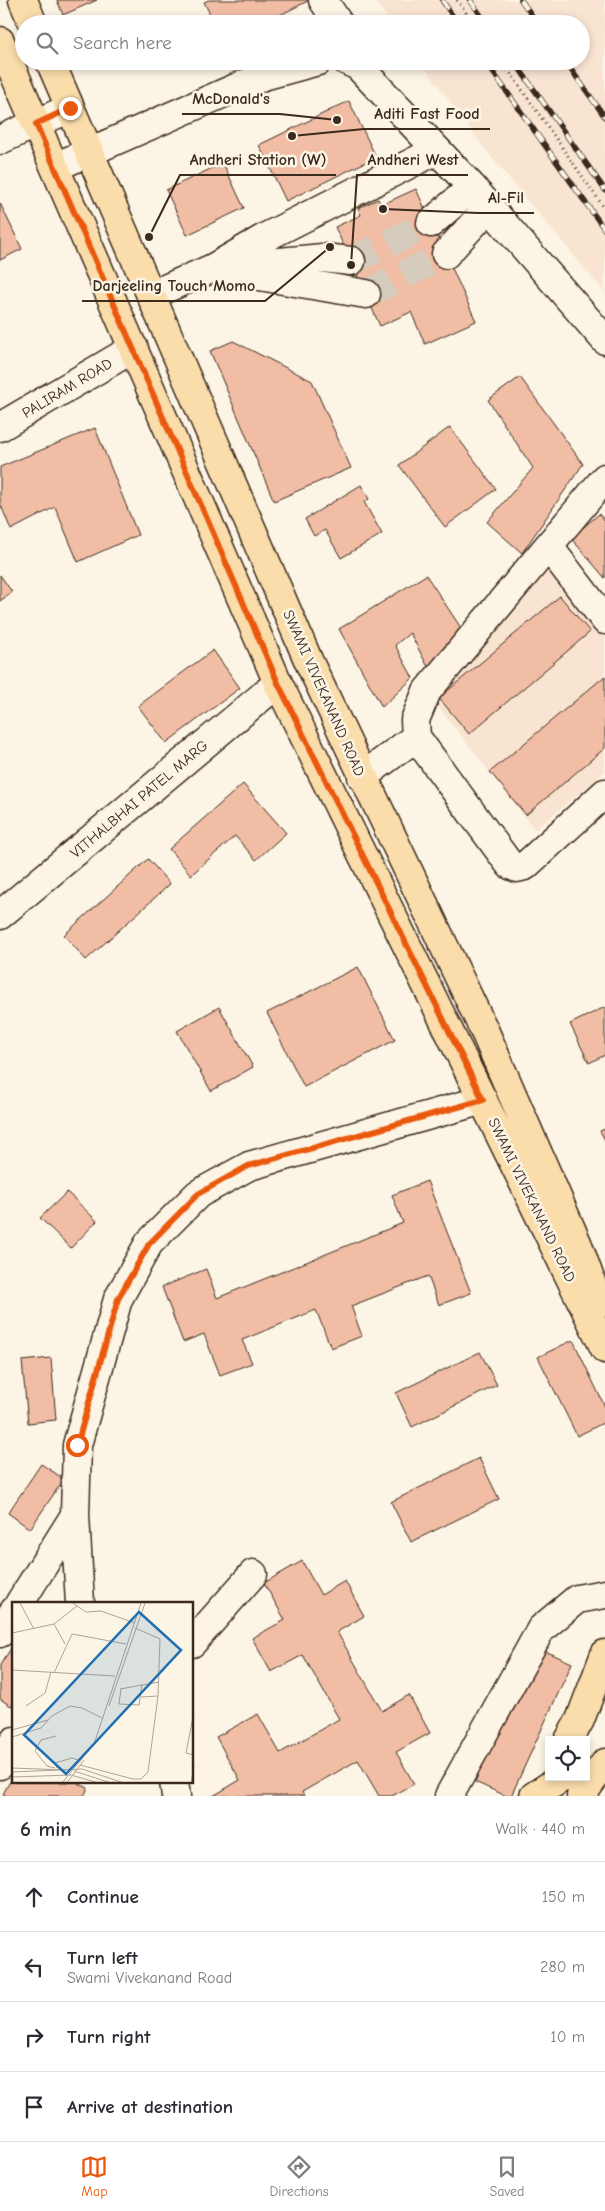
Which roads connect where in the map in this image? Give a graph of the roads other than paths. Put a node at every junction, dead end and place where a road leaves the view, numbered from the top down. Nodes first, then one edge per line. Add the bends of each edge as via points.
1 (23, 0) edge
2 (323, 0) edge
3 (29, 15) edge
4 (333, 15) edge
5 (0, 41) edge
6 (54, 70) edge
7 (285, 70) edge
8 (361, 70) edge
9 (70, 108) junction
10 (36, 124) junction
11 (0, 140) edge
12 (437, 150) junction
13 (90, 152) junction
14 (54, 167) junction
15 (480, 197) junction
16 (431, 223) tunnel mouth
17 (446, 254) tunnel mouth
18 (351, 261) tunnel mouth
19 (214, 268) junction
20 (366, 294) tunnel mouth
21 (151, 295) junction
22 (605, 340) edge
23 (134, 348) junction
24 (0, 427) edge
25 (605, 478) edge
26 (549, 548) junction
27 (605, 620) edge
28 (278, 683) junction
29 (416, 737) junction
30 (362, 777) junction
31 (605, 792) edge
32 (0, 916) edge
33 (483, 1100) junction
34 (605, 1322) edge
35 (605, 1349) edge
36 (75, 1515) junction
37 (253, 1574) dead end
38 (605, 1594) edge
39 (20, 1602) edge
40 (80, 1602) edge
41 (12, 1614) edge
42 (0, 1633) edge
43 (194, 1642) edge
44 (605, 1654) edge
45 (571, 1736) edge
46 (12, 1744) edge
47 (605, 1751) edge
48 (590, 1760) edge
49 (605, 1763) edge
50 (0, 1765) edge
51 (555, 1781) edge
52 (538, 1790) edge
53 (449, 1796) edge
54 (581, 1796) edge

1 - 3 main road
2 - 4 street
5 - 10 main road, SWAMI VIVEKANAND ROAD
6 - 9 main road, SWAMI VIVEKANAND ROAD
7 - 13 street via 263,76
8 - 12 street
9 - 10 street
9 - 13 main road, SWAMI VIVEKANAND ROAD
10 - 11 street
10 - 14 main road, SWAMI VIVEKANAND ROAD
12 - 15 street
12 - 19 street via 266,237
13 - 14 street
13 - 21 main road, SWAMI VIVEKANAND ROAD
14 - 23 main road, SWAMI VIVEKANAND ROAD
15 - 16 street
15 - 17 street
15 - 22 street
18 - 19 street via 323,258
19 - 20 street
19 - 21 street
21 - 30 main road, SWAMI VIVEKANAND ROAD via 308,662
23 - 24 street, PALIRAM ROAD
23 - 28 main road, SWAMI VIVEKANAND ROAD
25 - 26 street
26 - 27 street
26 - 29 street via 427,691 415,720
28 - 32 street, VITHALBHAI PATEL MARG
28 - 33 main road, SWAMI VIVEKANAND ROAD
29 - 30 street
29 - 31 street via 510,865 518,868
30 - 34 main road, SWAMI VIVEKANAND ROAD via 485,1032 578,1245
33 - 35 main road, SWAMI VIVEKANAND ROAD
33 - 36 street via 248,1166 198,1194 155,1237 118,1299 77,1445
36 - 39 street
36 - 40 street
37 - 43 street
38 - 53 street via 577,1599 542,1629
41 - 42 street
44 - 45 main road
46 - 50 street
47 - 48 main road
49 - 54 main road
51 - 52 main road

